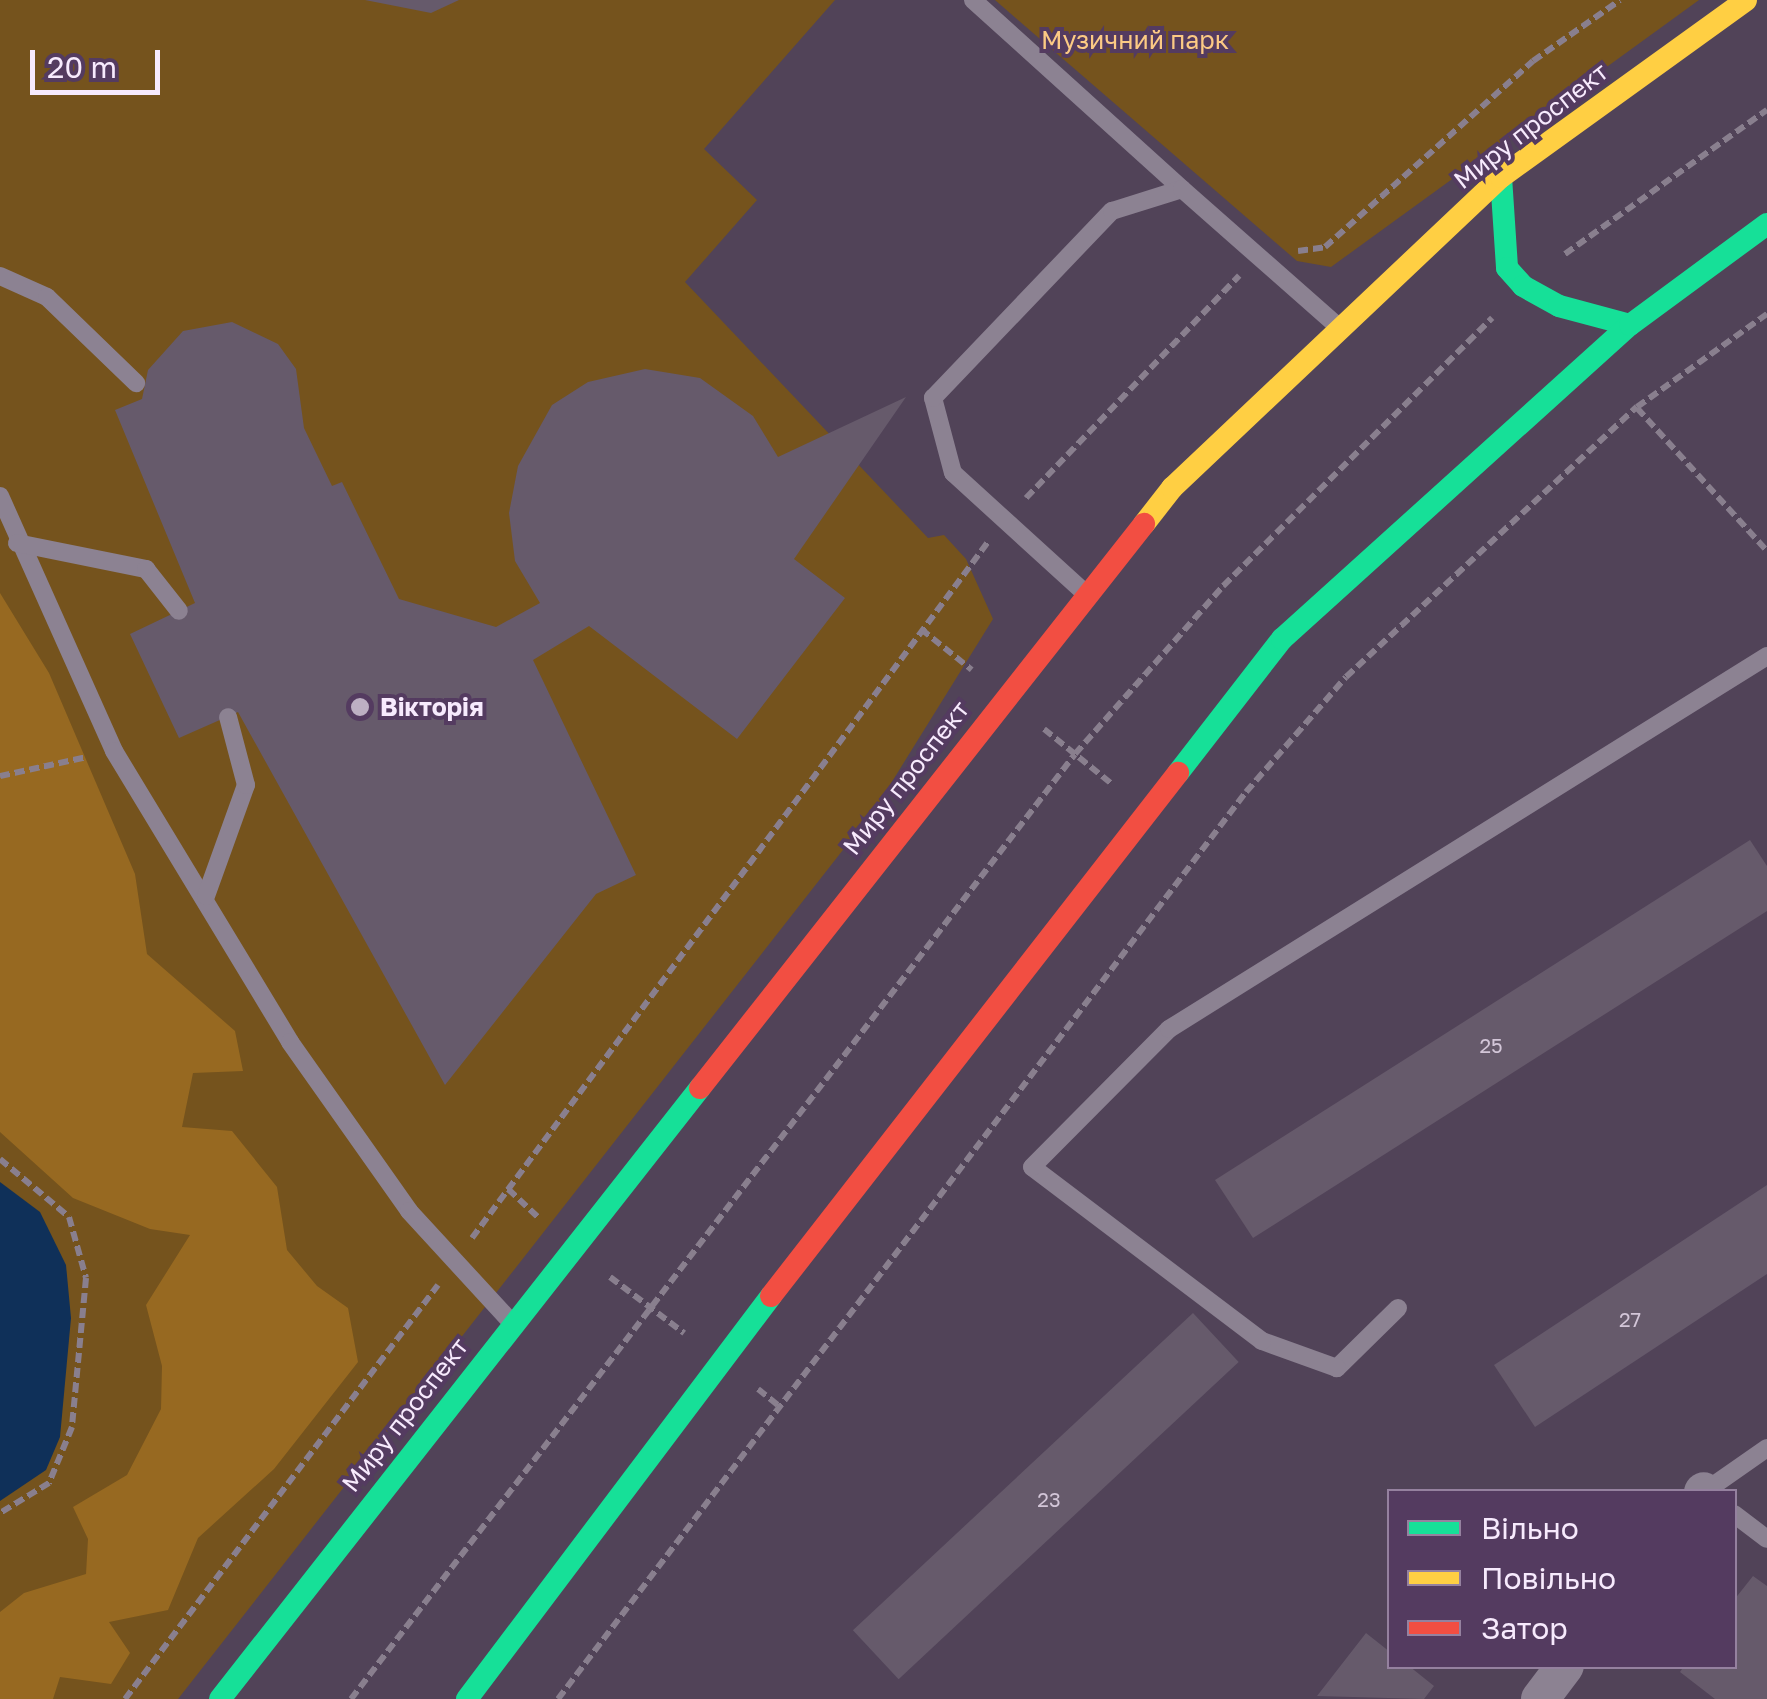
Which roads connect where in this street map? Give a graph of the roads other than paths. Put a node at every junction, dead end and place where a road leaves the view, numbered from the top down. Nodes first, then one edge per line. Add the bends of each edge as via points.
1 (973, 0) edge
2 (1746, 0) edge
3 (1501, 177) junction
4 (1182, 189) junction
5 (1767, 224) edge
6 (0, 276) edge
7 (1630, 325) junction
8 (1340, 329) junction
9 (136, 383) dead end
10 (0, 496) edge
11 (17, 543) junction
12 (1087, 595) junction
13 (179, 611) dead end
14 (1767, 656) edge
15 (228, 716) dead end
16 (206, 896) junction
17 (1398, 1308) dead end
18 (512, 1322) junction
19 (1767, 1448) edge
20 (1707, 1489) edge
21 (1737, 1516) edge
22 (1767, 1539) edge
23 (1564, 1669) edge
24 (220, 1699) edge
25 (467, 1699) edge
26 (1540, 1699) edge

1 - 4 lane
2 - 3 main road, Миру проспект
3 - 7 main road via 1507,268 1523,286 1559,306
3 - 8 main road, Миру проспект
4 - 8 lane
4 - 12 lane via 1112,211 933,398 953,473
5 - 7 main road
6 - 9 lane via 47,297
7 - 25 main road via 1282,639
8 - 12 main road, Миру проспект via 1172,488
10 - 11 lane
11 - 13 lane via 146,570
11 - 16 lane via 114,751
12 - 18 main road, Миру проспект
14 - 17 lane via 1169,1029 1032,1167 1262,1341 1337,1368
15 - 16 lane via 246,784
16 - 18 lane via 290,1042 453,1264
18 - 24 main road, Миру проспект
19 - 20 lane
21 - 22 lane
23 - 26 street

